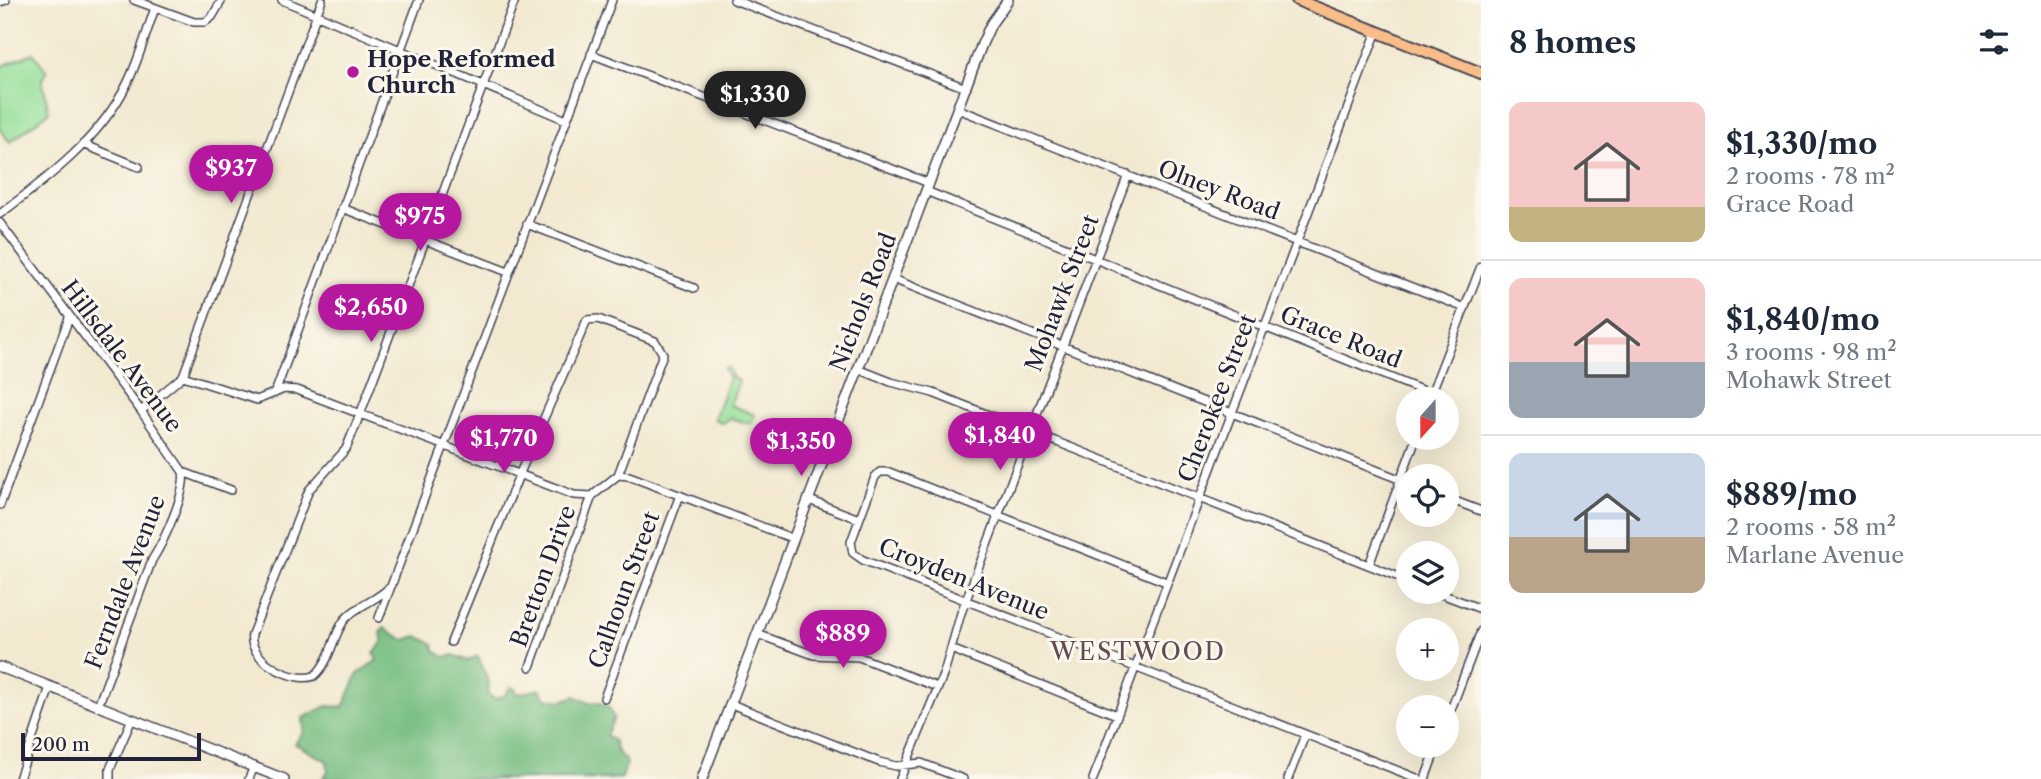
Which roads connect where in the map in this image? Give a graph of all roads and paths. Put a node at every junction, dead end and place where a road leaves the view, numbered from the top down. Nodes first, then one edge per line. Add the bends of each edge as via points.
1 (6, 0) edge
2 (134, 0) edge
3 (222, 0) edge
4 (282, 0) edge
5 (322, 0) edge
6 (419, 0) edge
7 (515, 0) edge
8 (611, 0) edge
9 (734, 0) edge
10 (1008, 0) edge
11 (1297, 0) edge
12 (0, 2) edge
13 (155, 8) junction
14 (317, 15) junction
15 (1377, 31) junction
16 (401, 51) junction
17 (591, 54) junction
18 (1481, 73) edge
19 (483, 86) junction
20 (966, 88) junction
21 (958, 109) junction
22 (566, 120) junction
23 (83, 144) junction
24 (138, 167) dead end
25 (1128, 175) junction
26 (927, 187) junction
27 (342, 208) junction
28 (0, 214) edge
29 (0, 223) edge
30 (527, 224) junction
31 (426, 240) junction
32 (1299, 242) junction
33 (1096, 261) junction
34 (1481, 266) edge
35 (508, 272) junction
36 (893, 278) junction
37 (694, 288) dead end
38 (1465, 307) junction
39 (69, 318) junction
40 (1264, 327) junction
41 (1064, 346) junction
42 (858, 369) junction
43 (183, 376) junction
44 (1408, 387) edge
45 (1434, 387) edge
46 (275, 393) junction
47 (142, 411) junction
48 (361, 412) junction
49 (1232, 412) junction
50 (1030, 431) junction
51 (444, 444) junction
52 (183, 472) junction
53 (520, 473) junction
54 (618, 475) junction
55 (1396, 477) edge
56 (230, 490) dead end
57 (680, 495) junction
58 (592, 496) junction
59 (1199, 496) junction
60 (809, 500) junction
61 (1396, 502) edge
62 (1459, 503) edge
63 (0, 505) edge
64 (1481, 511) edge
65 (999, 515) junction
66 (859, 519) junction
67 (794, 539) junction
68 (1369, 565) junction
69 (1396, 576) edge
70 (1166, 582) junction
71 (392, 585) junction
72 (966, 600) junction
73 (1459, 601) edge
74 (1481, 609) edge
75 (379, 618) dead end
76 (1481, 631) edge
77 (757, 634) junction
78 (451, 642) dead end
79 (951, 649) junction
80 (0, 667) edge
81 (530, 667) dead end
82 (1135, 668) junction
83 (50, 687) junction
84 (937, 687) junction
85 (1457, 695) edge
86 (604, 698) dead end
87 (731, 704) junction
88 (98, 706) junction
89 (1117, 715) junction
90 (132, 719) junction
91 (1305, 735) junction
92 (1433, 758) edge
93 (907, 764) junction
94 (254, 766) junction
95 (19, 779) edge
96 (110, 779) edge
97 (249, 779) edge
98 (284, 779) edge
99 (702, 779) edge
100 (901, 779) edge
101 (962, 779) edge
102 (1093, 779) edge
103 (1288, 779) edge
104 (1419, 779) edge
105 (1425, 779) edge

1 - 12 street
2 - 13 street
3 - 13 street via 205,22
4 - 14 street
5 - 14 street
6 - 16 street
7 - 19 street
8 - 17 street
9 - 20 street
10 - 20 street, Nichols Road via 991,24
11 - 15 main road
13 - 23 street via 128,82 108,116
14 - 16 street
14 - 43 street
15 - 18 main road
15 - 32 street, Cherokee Street
16 - 19 street
16 - 27 street
17 - 22 street
17 - 26 street, Grace Road
19 - 22 street
19 - 31 street
20 - 21 street, Nichols Road
21 - 25 street, Olney Road
21 - 26 street, Nichols Road
22 - 30 street
23 - 24 street
23 - 28 street
25 - 32 street, Olney Road
25 - 33 street, Mohawk Street
26 - 33 street, Grace Road
26 - 36 street, Nichols Road
27 - 31 street
27 - 46 street
29 - 39 street, Hillsdale Avenue
30 - 35 street
30 - 37 street
31 - 35 street
31 - 48 street
32 - 38 street, Olney Road
32 - 40 street, Cherokee Street
33 - 40 street, Grace Road
33 - 41 street, Mohawk Street
34 - 38 street
35 - 51 street
36 - 41 street
36 - 42 street, Nichols Road
38 - 45 street
39 - 47 street, Hillsdale Avenue
39 - 63 street
40 - 44 street, Grace Road
40 - 49 street, Cherokee Street
41 - 49 street
41 - 50 street, Mohawk Street
42 - 50 street
42 - 60 street, Nichols Road
43 - 46 street via 257,400
43 - 47 street
46 - 48 street via 297,390
47 - 52 street, Hillsdale Avenue
48 - 51 street
48 - 71 street via 346,449 309,490 252,634 252,649 266,662 303,678 314,676 346,618
49 - 55 street
49 - 59 street, Cherokee Street
50 - 59 street
50 - 65 street, Mohawk Street
51 - 53 street
51 - 71 street
52 - 56 street
52 - 88 street, Ferndale Avenue via 184,483
53 - 54 street via 587,320 594,318 655,341 663,351
53 - 58 street via 579,497
53 - 78 street
54 - 57 street
54 - 58 street, Bretton Drive
57 - 67 street
57 - 86 street, Calhoun Street
58 - 81 street, Bretton Drive
59 - 68 street
59 - 70 street, Cherokee Street
60 - 66 street, Croyden Avenue
60 - 67 street, Nichols Road
61 - 68 street
62 - 64 street
65 - 66 street via 884,472 875,477
65 - 70 street
65 - 72 street, Mohawk Street
66 - 72 street, Croyden Avenue via 851,542 856,555
67 - 77 street, Nichols Road
68 - 69 street
70 - 82 street, Cherokee Street
71 - 75 street
72 - 79 street, Mohawk Street
72 - 82 street, Croyden Avenue
73 - 74 street
76 - 85 street
77 - 84 street via 814,655 865,659
77 - 87 street, Nichols Road
79 - 84 street, Mohawk Street
79 - 89 street
80 - 83 street
82 - 89 street, Cherokee Street
82 - 91 street, Croyden Avenue
83 - 88 street
83 - 95 street
84 - 93 street, Mohawk Street
87 - 93 street via 879,762
87 - 99 street, Nichols Road
88 - 90 street
89 - 102 street, Cherokee Street
90 - 94 street
90 - 96 street
91 - 103 street
91 - 104 street, Croyden Avenue
92 - 105 street
93 - 100 street, Mohawk Street
93 - 101 street via 921,762
94 - 97 street
94 - 98 street

